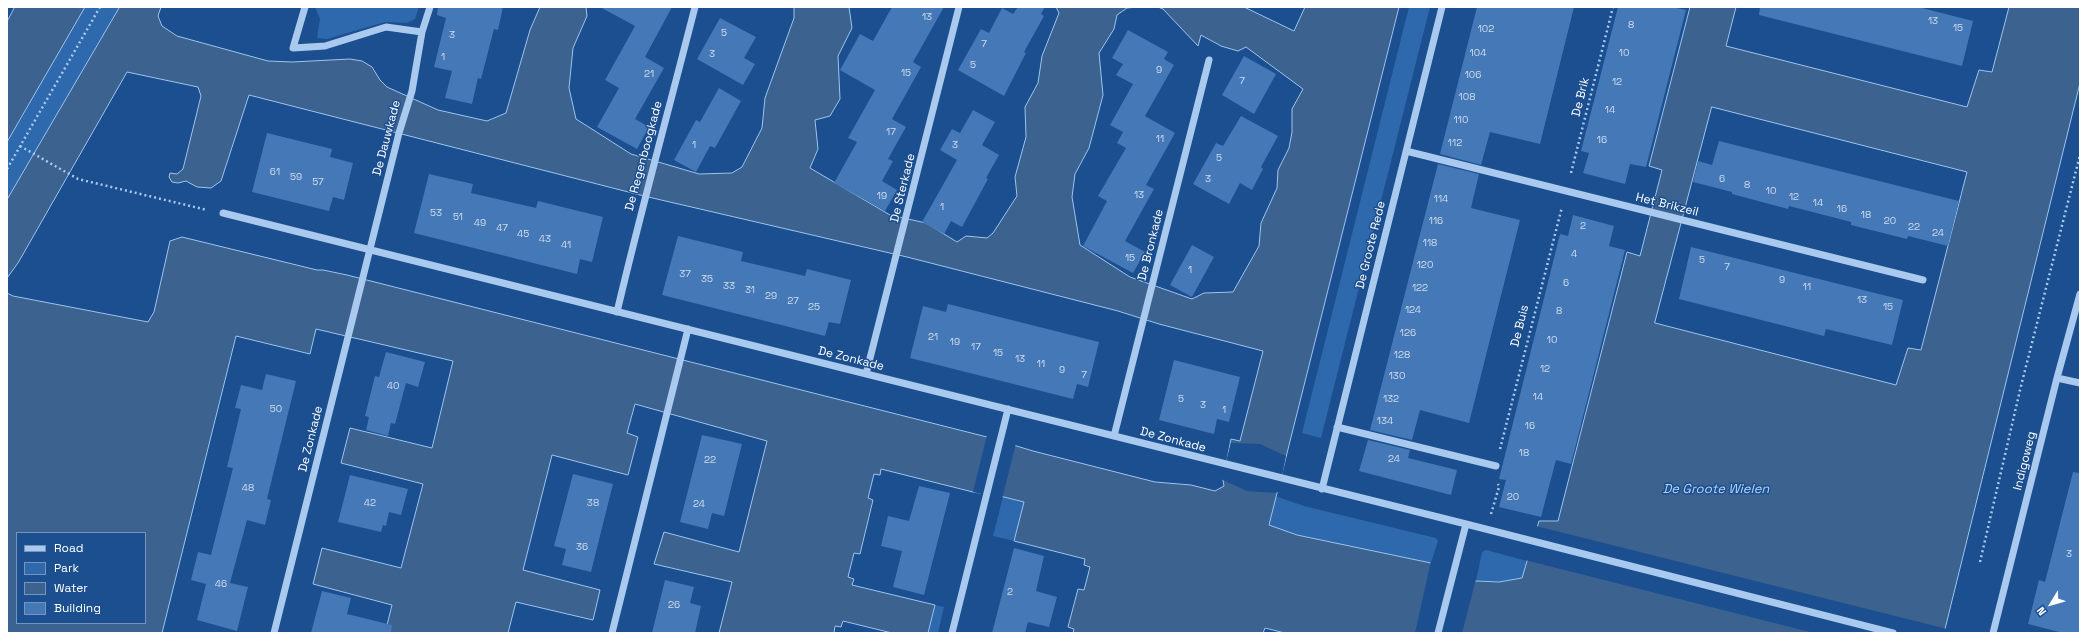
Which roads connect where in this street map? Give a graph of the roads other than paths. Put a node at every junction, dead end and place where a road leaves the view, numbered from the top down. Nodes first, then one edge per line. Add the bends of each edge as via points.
1 (305, 7) edge
2 (430, 7) edge
3 (695, 7) edge
4 (959, 7) edge
5 (1442, 7) edge
6 (422, 32) junction
7 (1210, 60) dead end
8 (1406, 151) junction
9 (223, 213) road end
10 (370, 250) junction
11 (1923, 280) dead end
12 (2080, 294) edge
13 (617, 312) junction
14 (688, 330) junction
15 (866, 374) junction
16 (2057, 378) junction
17 (2080, 383) edge
18 (1008, 410) junction
19 (1337, 427) junction
20 (1114, 436) junction
21 (1496, 466) road end
22 (1322, 489) junction
23 (1466, 524) junction
24 (274, 633) edge
25 (612, 633) edge
26 (952, 633) edge
27 (1438, 633) edge
28 (1893, 633) edge
29 (1993, 633) edge

1 - 6 street via 293,48 325,46 386,27
2 - 6 street, De Dauwkade
3 - 13 street, De Regenboogkade via 658,152 644,196
4 - 15 street, De Sterkade via 909,213
5 - 8 street, De Groote Rede
6 - 10 street, De Dauwkade via 412,91
7 - 20 street, De Bronkade
8 - 11 street, Het Brikzeil
8 - 19 street, De Groote Rede
9 - 10 street, De Zonkade
10 - 13 street, De Zonkade
10 - 24 street, De Zonkade
12 - 16 street, Indigoweg
13 - 14 street, De Zonkade
14 - 15 street, De Zonkade
14 - 25 street
15 - 18 street, De Zonkade
16 - 17 street
16 - 29 street, Indigoweg
18 - 20 street, De Zonkade
18 - 26 street
19 - 21 street
19 - 22 street, De Groote Rede
20 - 22 street, De Zonkade
22 - 23 street, De Zonkade
23 - 27 street
23 - 28 street, De Zonkade

